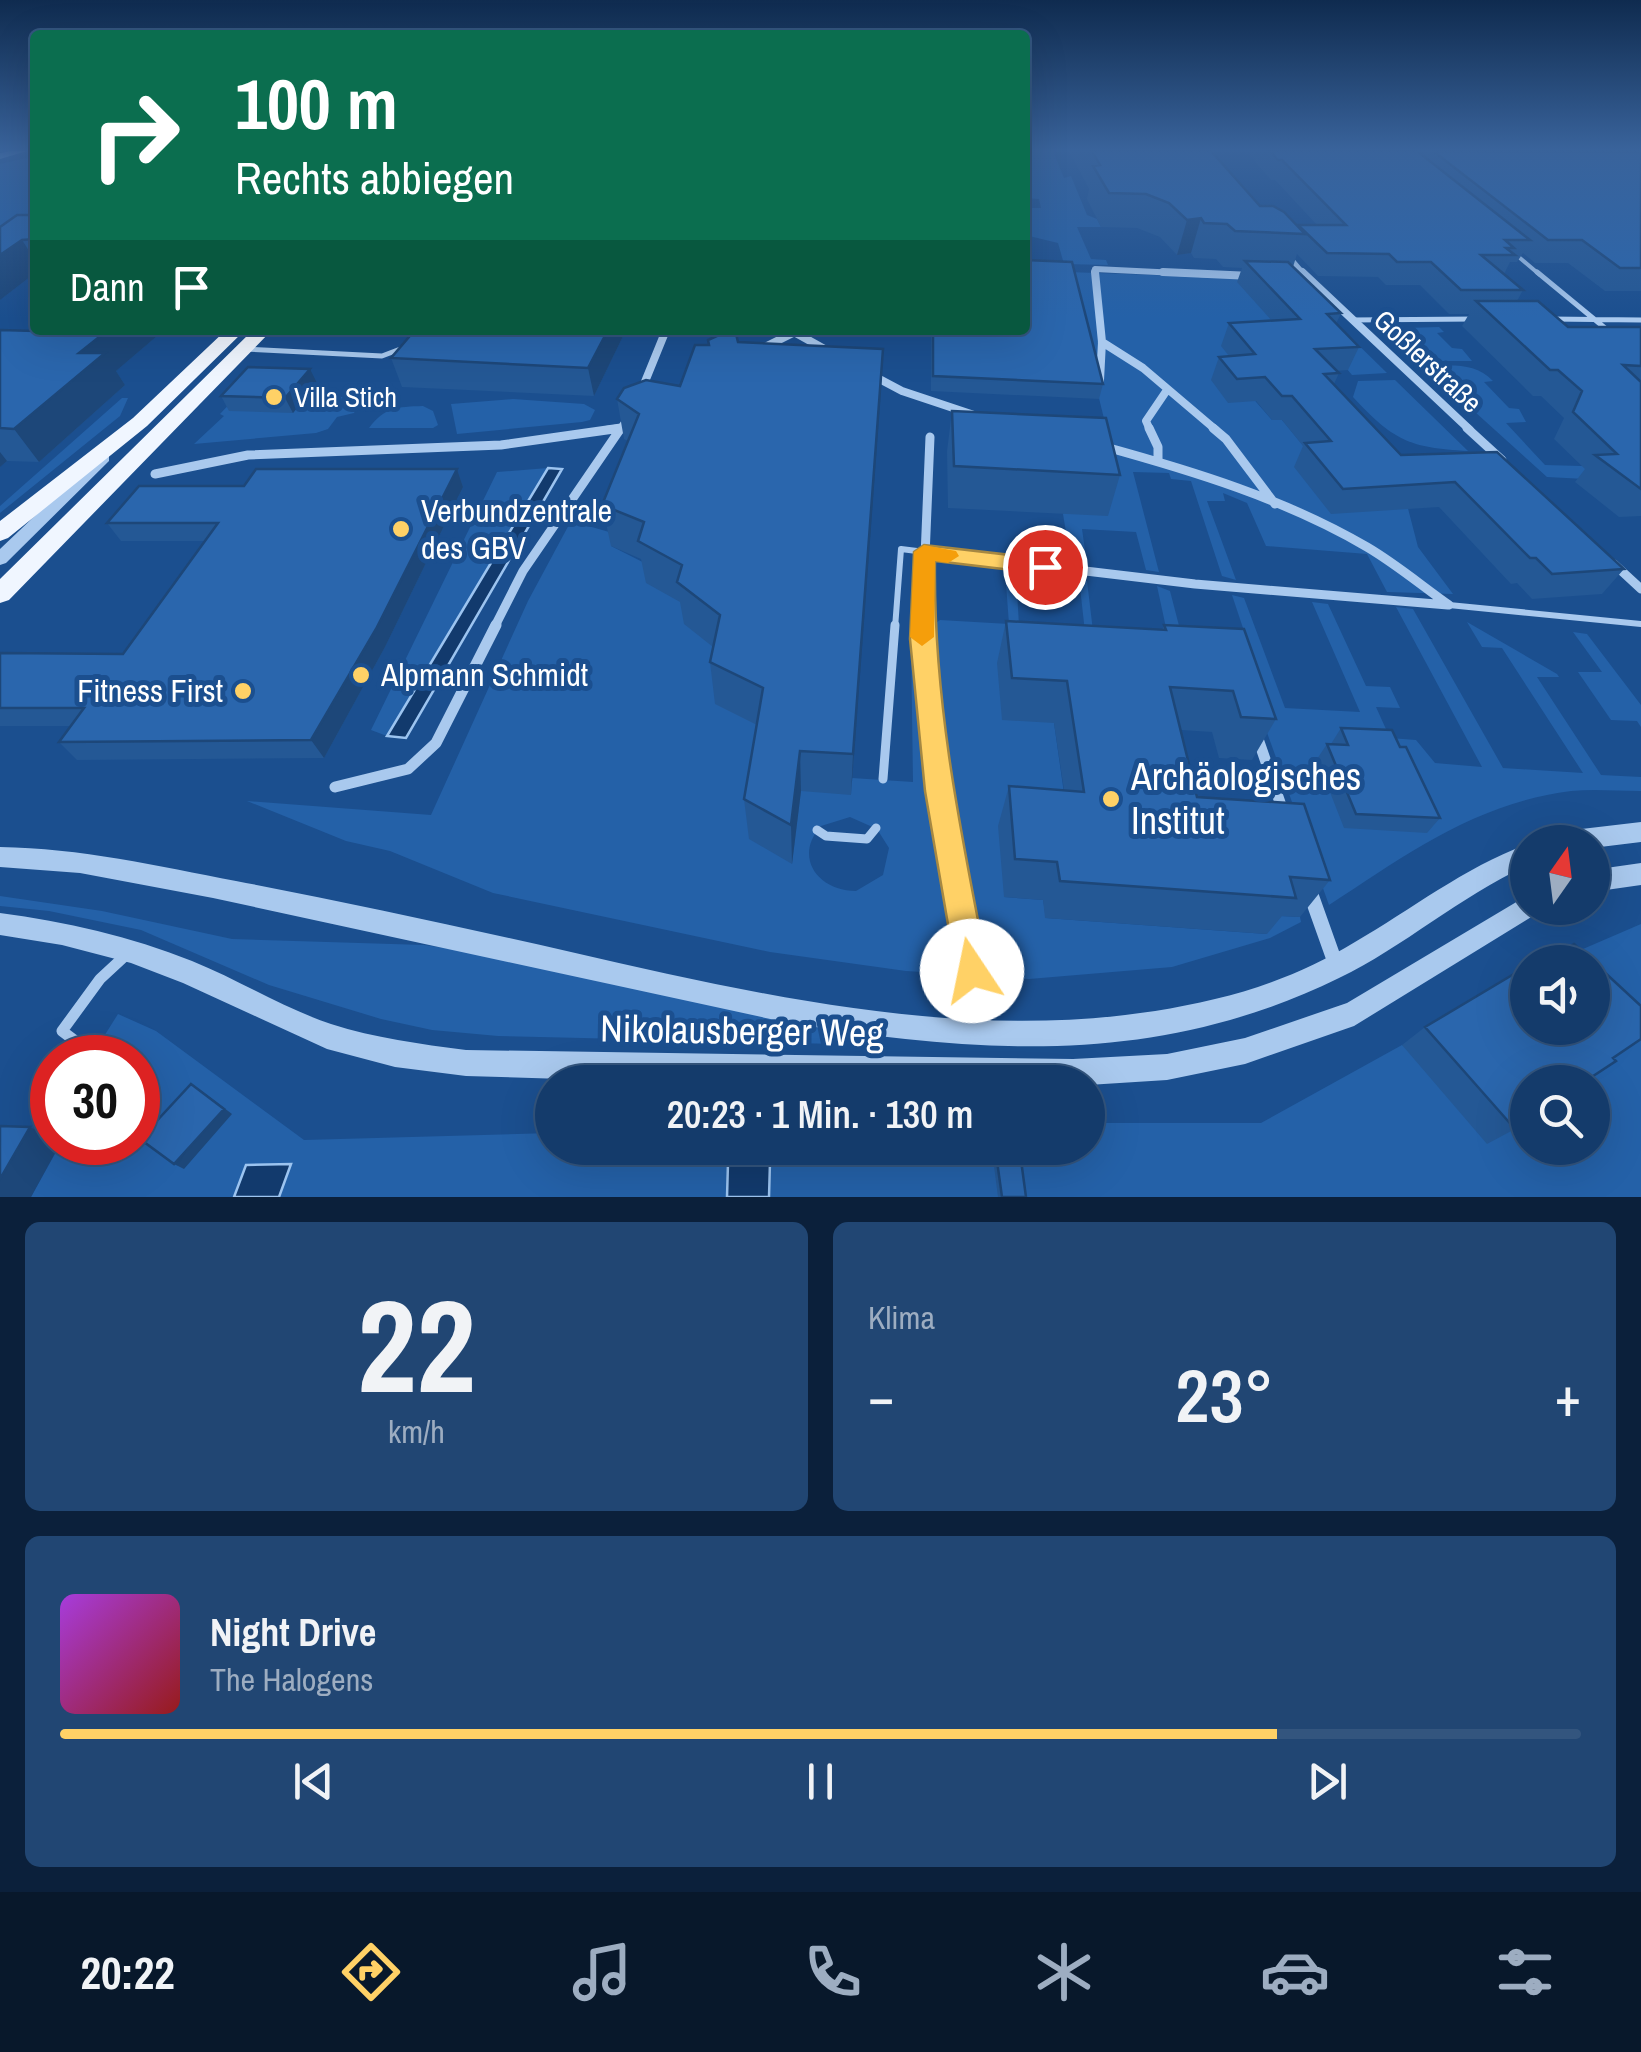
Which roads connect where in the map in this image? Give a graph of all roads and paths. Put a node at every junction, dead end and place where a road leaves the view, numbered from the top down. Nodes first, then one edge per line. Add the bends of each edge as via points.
1 (1275, 241) edge
2 (1503, 244) edge
3 (1271, 277) edge
4 (1289, 278) edge
5 (1308, 278) junction
6 (1480, 319) edge
7 (1538, 319) edge
8 (1595, 319) junction
9 (1350, 320) junction
10 (1641, 320) edge
11 (664, 335) edge
12 (788, 335) edge
13 (803, 335) edge
14 (1618, 339) edge
15 (240, 340) edge
16 (410, 340) edge
17 (1102, 342) junction
18 (760, 350) edge
19 (839, 357) edge
20 (854, 365) edge
21 (1100, 380) edge
22 (644, 384) junction
23 (656, 384) edge
24 (1167, 390) junction
25 (638, 398) edge
26 (633, 412) edge
27 (992, 421) edge
28 (140, 422) junction
29 (622, 428) junction
30 (930, 438) dead end
31 (1083, 440) edge
32 (1158, 461) junction
33 (1508, 466) edge
34 (154, 474) dead end
35 (1276, 506) junction
36 (0, 533) edge
37 (1600, 551) edge
38 (924, 552) junction
39 (0, 559) edge
40 (1641, 589) edge
41 (0, 594) edge
42 (1449, 605) junction
43 (1641, 624) edge
44 (1250, 715) edge
45 (883, 779) dead end
46 (335, 787) dead end
47 (1288, 826) edge
48 (876, 828) dead end
49 (818, 830) dead end
50 (1641, 832) edge
51 (1610, 836) edge
52 (0, 856) edge
53 (1510, 863) edge
54 (1641, 874) edge
55 (1610, 879) edge
56 (1307, 881) edge
57 (1510, 917) edge
58 (0, 924) edge
59 (131, 951) junction
60 (1336, 966) junction
61 (986, 1032) junction
62 (67, 1035) edge

1 - 5 street, Goßlerstraße
2 - 8 lane
3 - 17 street via 1095,269
4 - 5 street
5 - 9 street, Goßlerstraße
6 - 9 lane
7 - 8 lane
8 - 10 lane
8 - 14 lane
9 - 33 street, Goßlerstraße
11 - 22 street
12 - 18 street
13 - 19 street
15 - 16 lane via 382,356
15 - 28 main road
15 - 41 main road
17 - 21 street
17 - 24 street
20 - 27 street via 902,392
22 - 23 street
22 - 25 street
24 - 32 street via 1146,421
24 - 35 street via 1226,439
26 - 29 street
28 - 36 main road
28 - 39 street
29 - 34 street via 501,446 248,455
29 - 46 street via 524,571 436,744 408,769
30 - 38 street
31 - 32 street
32 - 35 street
35 - 42 street via 1368,547
37 - 40 street
38 - 42 street
38 - 45 lane via 901,550
38 - 61 street via 922,639 938,791
42 - 43 lane
44 - 47 street
48 - 49 lane via 867,839
50 - 51 street
52 - 61 street, Nikolausberger Weg via 72,862 312,906 838,1020
53 - 60 street, Nikolausberger Weg
54 - 55 street
56 - 60 street
57 - 59 street, Nikolausberger Weg via 1354,1013 1245,1050 1167,1067 1072,1072 595,1067 395,1054 327,1036
58 - 59 street, Nikolausberger Weg
59 - 62 lane via 100,979 62,1031
60 - 61 street, Nikolausberger Weg via 1216,1012 1148,1026 1068,1034

